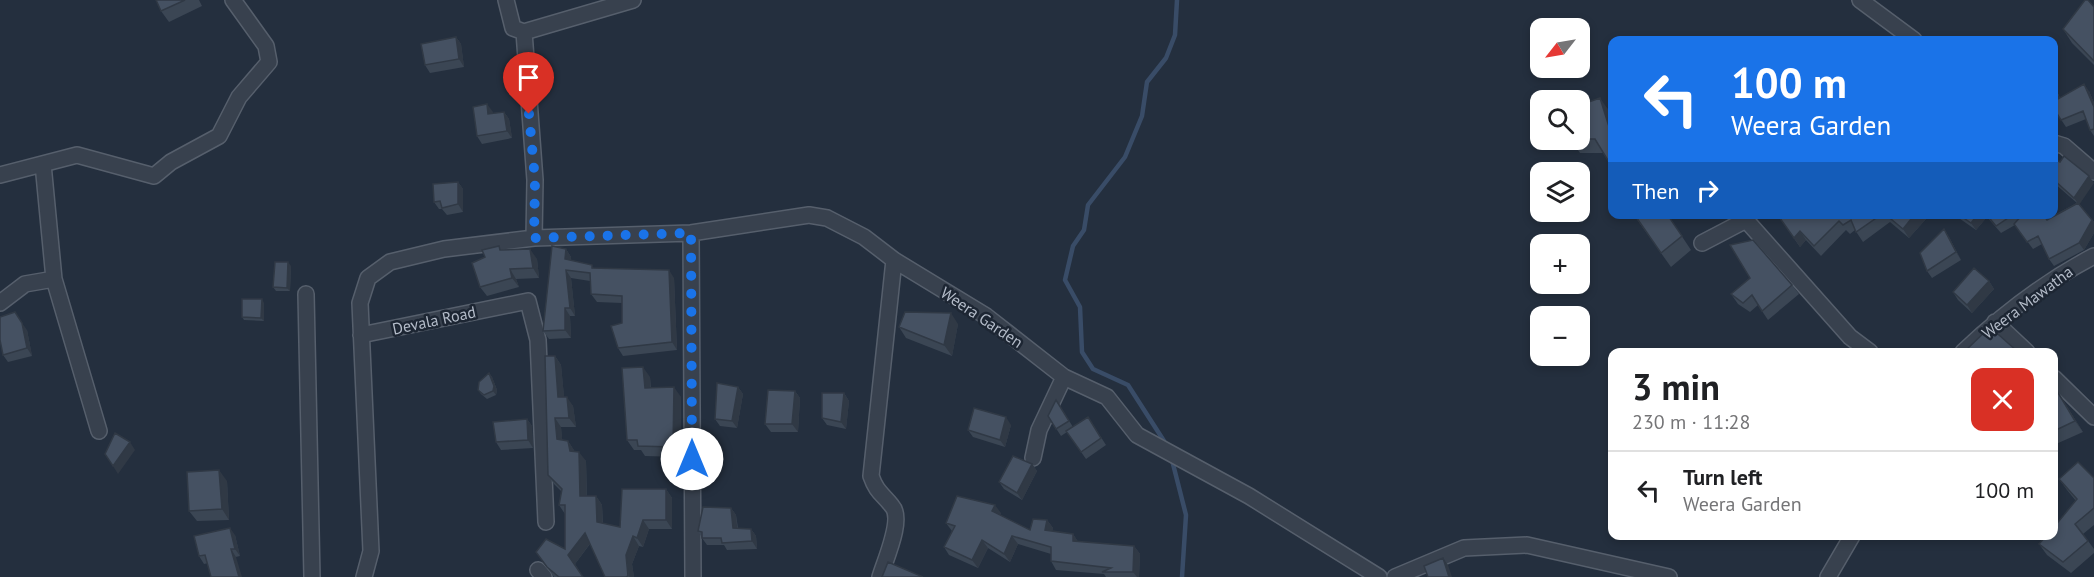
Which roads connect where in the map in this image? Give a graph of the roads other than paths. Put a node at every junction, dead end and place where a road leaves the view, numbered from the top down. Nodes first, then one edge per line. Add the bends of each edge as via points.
1 (234, 0) edge
2 (506, 0) edge
3 (633, 0) edge
4 (1860, 0) edge
5 (524, 32) junction
6 (1909, 36) edge
7 (2058, 144) edge
8 (43, 164) junction
9 (2094, 172) edge
10 (0, 175) edge
11 (691, 233) junction
12 (534, 238) junction
13 (1702, 243) dead end
14 (2094, 256) edge
15 (894, 260) junction
16 (54, 279) junction
17 (306, 294) dead end
18 (0, 303) edge
19 (1995, 322) junction
20 (361, 335) junction
21 (1865, 348) edge
22 (1967, 348) edge
23 (2023, 348) edge
24 (1064, 377) junction
25 (2058, 382) edge
26 (2094, 417) edge
27 (99, 431) dead end
28 (1033, 458) dead end
29 (546, 522) dead end
30 (1850, 540) edge
31 (689, 575) edge
32 (312, 577) edge
33 (364, 577) edge
34 (880, 577) edge
35 (1378, 577) edge
36 (1395, 577) edge
37 (1669, 577) edge
38 (1828, 577) edge

1 - 8 street via 266,46 269,62 238,97 219,136 171,162 154,176 77,155
2 - 5 street via 513,28
3 - 5 street
4 - 6 street
5 - 12 street via 535,180
7 - 9 street
8 - 10 street
8 - 16 street
11 - 12 street, Weera Garden
11 - 15 street, Weera Garden via 809,215 826,218 864,237
11 - 31 street
12 - 20 street, Weera Garden via 444,249 390,262 368,278 360,303
13 - 21 street via 1746,220 1850,337
14 - 19 street, Weera Mawatha
15 - 24 street, Weera Garden via 986,316
15 - 34 street via 871,476 877,493 893,507 898,518
16 - 18 street via 25,284
16 - 27 street
17 - 32 street
19 - 22 street, Weera Mawatha
19 - 23 street
20 - 29 street, Devala Road via 528,301 538,340
20 - 33 street via 371,550
24 - 28 street via 1039,430
24 - 35 street, Weera Garden via 1107,397 1137,435 1249,496
25 - 26 street
30 - 38 street
36 - 37 street via 1464,548 1527,545

